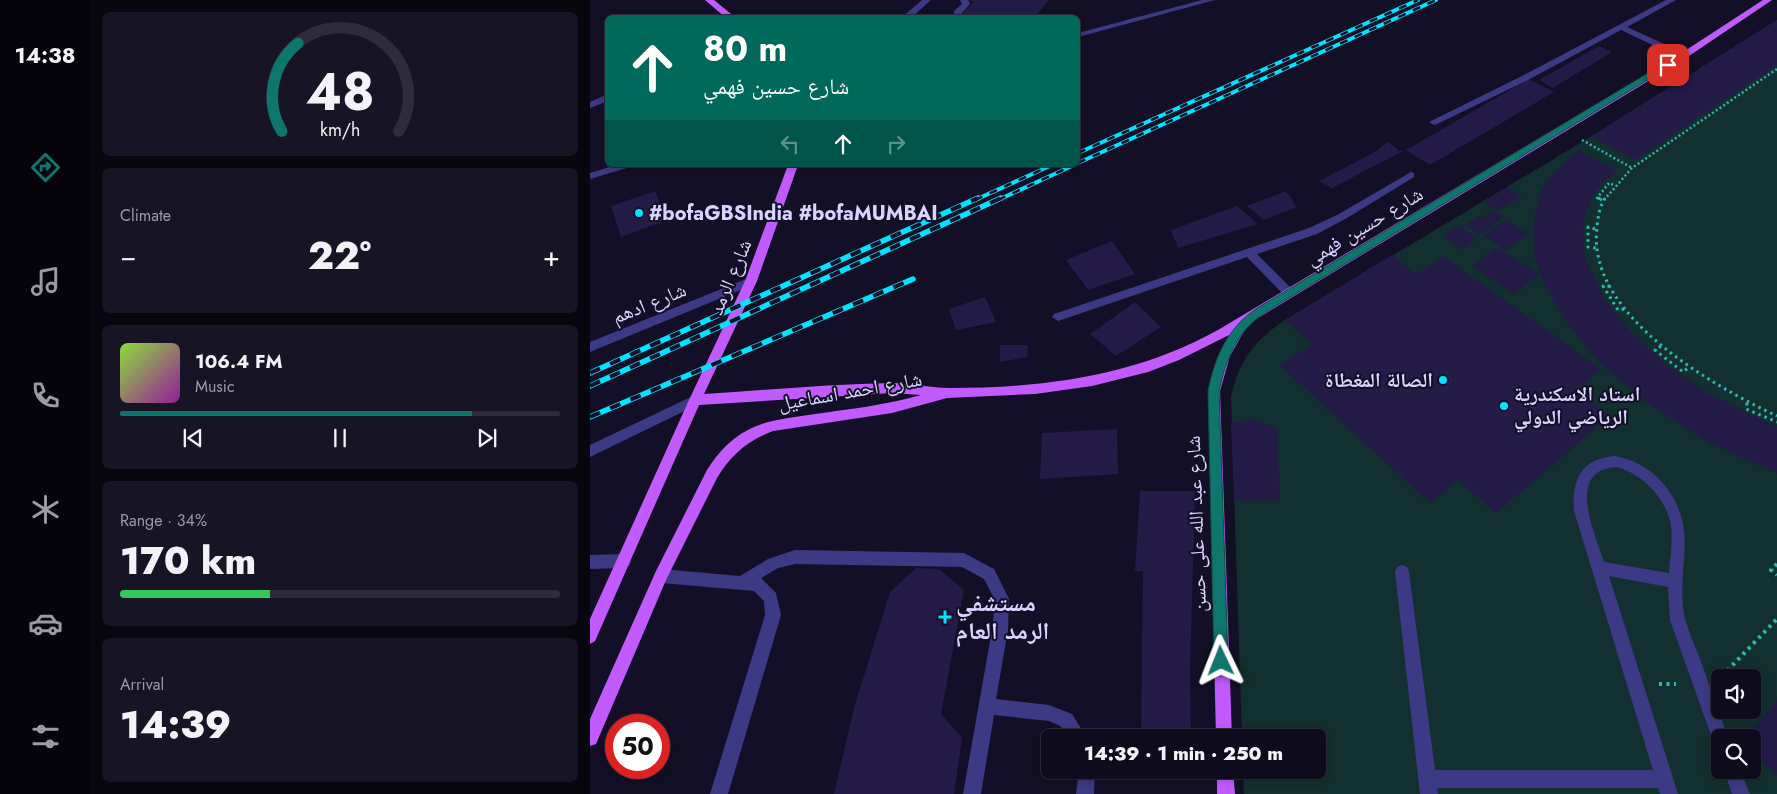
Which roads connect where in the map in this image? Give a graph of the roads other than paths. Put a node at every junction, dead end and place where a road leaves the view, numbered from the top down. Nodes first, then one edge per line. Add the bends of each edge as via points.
1 (709, 0) edge
2 (926, 0) edge
3 (964, 0) edge
4 (1189, 0) edge
5 (1211, 0) edge
6 (1672, 0) edge
7 (1768, 0) edge
8 (1199, 3) junction
9 (957, 13) dead end
10 (728, 15) edge
11 (908, 15) edge
12 (1621, 27) junction
13 (1080, 34) edge
14 (1683, 56) junction
15 (605, 98) edge
16 (590, 105) edge
17 (1434, 122) dead end
18 (621, 167) edge
19 (792, 167) edge
20 (1411, 175) dead end
21 (590, 176) edge
22 (1250, 253) junction
23 (751, 281) junction
24 (1289, 293) junction
25 (1058, 317) dead end
26 (1249, 318) junction
27 (590, 347) edge
28 (946, 393) junction
29 (695, 400) junction
30 (590, 451) edge
31 (624, 561) junction
32 (590, 562) edge
33 (1599, 568) junction
34 (1402, 572) dead end
35 (661, 576) junction
36 (1676, 581) junction
37 (742, 583) junction
38 (590, 636) edge
39 (987, 706) junction
40 (1073, 729) edge
41 (1224, 729) edge
42 (1717, 729) edge
43 (590, 738) edge
44 (1086, 779) edge
45 (1225, 779) edge
46 (1735, 779) edge
47 (1428, 786) edge
48 (1666, 786) edge
49 (719, 794) edge
50 (972, 794) edge
51 (1085, 794) edge
52 (1226, 794) edge
53 (1741, 794) edge

1 - 10 main road
2 - 11 street
3 - 9 street via 966,4
4 - 8 street
5 - 8 street
6 - 12 street
7 - 14 main road, شارع حسين فهمي
8 - 13 street
12 - 14 street
12 - 17 street
14 - 24 main road, شارع حسين فهمي
15 - 16 street
18 - 21 street
19 - 23 main road, شارع الرمد
20 - 22 street via 1313,231
22 - 24 street
22 - 25 street
23 - 27 street, شارع ادهم
23 - 29 main road, شارع الرمد
24 - 26 main road, شارع حسين فهمي
26 - 28 main road, شارع حسين فهمي via 1176,357 1133,372 1087,383 1040,389
26 - 41 main road, شارع عبد الله على حسن via 1225,351 1214,391
28 - 29 main road, شارع احمد اسماعيل via 893,388
28 - 35 main road, شارع احمد اسماعيل via 892,408 790,422 753,433 722,458
29 - 30 street
29 - 31 main road
31 - 32 street
31 - 38 main road
33 - 36 street
33 - 36 street via 1580,511 1580,488 1590,469 1608,461 1620,462 1643,472 1672,507 1679,534
33 - 48 street
34 - 47 street
35 - 37 street
35 - 43 main road, شارع احمد اسماعيل
36 - 42 street via 1675,600 1680,627
37 - 39 street via 772,563 796,557 964,560 989,574 1002,599
37 - 49 street via 758,584 771,598 773,615
39 - 40 street via 1049,712 1066,720
39 - 50 street
44 - 51 street
45 - 52 main road
46 - 53 street
47 - 48 street

